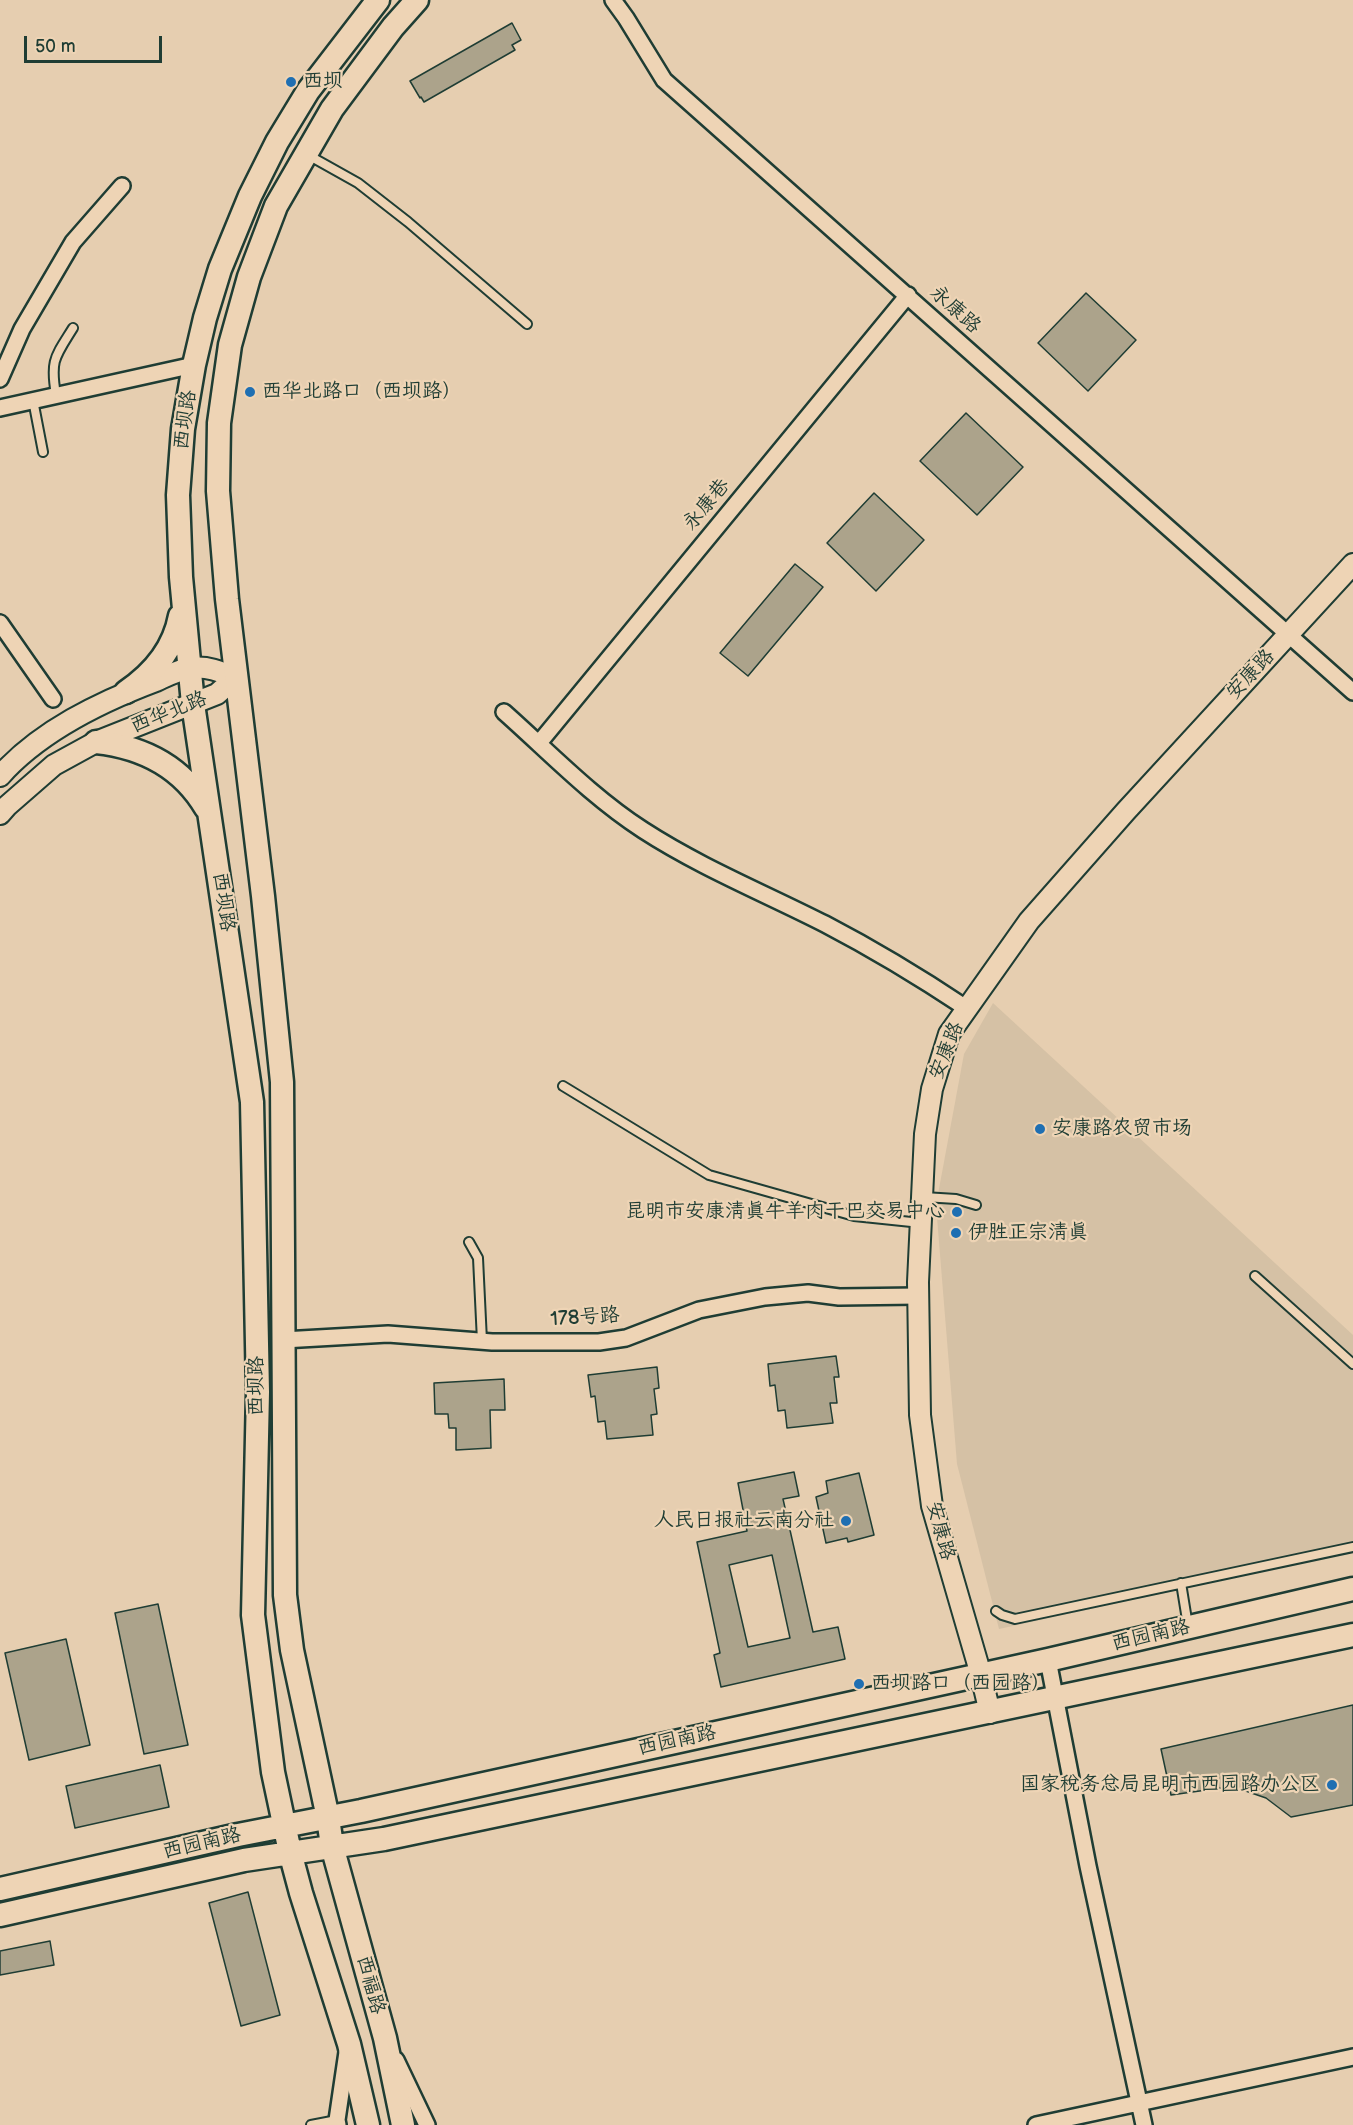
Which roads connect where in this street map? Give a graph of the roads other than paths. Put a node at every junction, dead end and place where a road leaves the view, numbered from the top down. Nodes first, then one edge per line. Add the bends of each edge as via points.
1 (378, 0) edge
2 (417, 0) edge
3 (613, 0) edge
4 (305, 153) junction
5 (122, 186) dead end
6 (908, 295) junction
7 (527, 324) dead end
8 (73, 328) dead end
9 (194, 365) junction
10 (0, 379) edge
11 (57, 395) junction
12 (33, 400) junction
13 (0, 408) edge
14 (43, 452) dead end
15 (1353, 564) edge
16 (182, 593) junction
17 (0, 623) edge
18 (1289, 634) junction
19 (189, 668) junction
20 (235, 678) junction
21 (126, 692) junction
22 (1353, 692) edge
23 (54, 699) dead end
24 (193, 704) junction
25 (504, 712) dead end
26 (96, 742) junction
27 (539, 743) junction
28 (0, 776) edge
29 (0, 814) edge
30 (210, 815) junction
31 (966, 1008) junction
32 (563, 1086) dead end
33 (922, 1197) junction
34 (976, 1205) dead end
35 (921, 1223) junction
36 (469, 1242) dead end
37 (1255, 1276) dead end
38 (918, 1296) junction
39 (283, 1340) junction
40 (482, 1341) junction
41 (1353, 1364) edge
42 (1353, 1547) edge
43 (1181, 1583) junction
44 (1353, 1589) edge
45 (996, 1611) dead end
46 (1188, 1627) junction
47 (1353, 1635) edge
48 (1048, 1660) junction
49 (981, 1675) junction
50 (1057, 1698) junction
51 (990, 1713) junction
52 (328, 1818) junction
53 (285, 1827) junction
54 (332, 1846) junction
55 (290, 1852) junction
56 (0, 1889) edge
57 (0, 1915) edge
58 (385, 2038) junction
59 (349, 2044) junction
60 (1353, 2057) edge
61 (1139, 2103) junction
62 (337, 2122) edge
63 (311, 2125) edge
64 (368, 2125) edge
65 (403, 2125) edge
66 (427, 2125) edge
67 (1036, 2125) edge
68 (1144, 2125) edge

1 - 9 main road, 西坝路 via 308,91 277,142 220,269
2 - 4 main road, 西坝路 via 332,109
3 - 6 street, 永康路 via 664,80
4 - 7 lane via 366,189
4 - 20 main road, 西坝路 via 276,206 249,277 230,345 219,423 218,491
5 - 10 street via 73,242 22,329
6 - 18 street, 永康路
6 - 27 street, 永康巷
8 - 11 lane via 54,359 52,374
9 - 11 street
9 - 16 main road, 西坝路 via 183,429 178,495
11 - 12 street
12 - 13 street
12 - 14 lane
15 - 18 street, 安康路
16 - 19 main road, 西坝路
16 - 21 main road via 178,627 164,657
17 - 23 street
18 - 22 street, 永康路
18 - 31 street, 安康路 via 1029,921
19 - 20 street, 西华北路 via 214,669
19 - 21 street, 西华北路
19 - 24 main road, 西坝路
20 - 24 street, 西华北路 via 217,694
20 - 39 main road, 西坝路 via 282,1082
21 - 28 street, 西华北路 via 56,730 17,757
24 - 26 street, 西华北路
24 - 30 main road, 西坝路
25 - 27 street
26 - 29 street, 西华北路 via 54,765
26 - 30 main road via 129,747 158,760 188,783
27 - 31 street via 641,829 827,925
30 - 53 main road, 西坝路 via 252,1102 258,1392 253,1615 273,1772
31 - 33 street, 安康路 via 950,1034 932,1089
32 - 35 lane via 709,1175 854,1216
33 - 34 lane via 956,1199
33 - 35 street, 安康路
35 - 38 street, 安康路
36 - 40 lane via 478,1258
37 - 41 lane
38 - 40 street, 178号路 via 839,1297 808,1293 765,1297 699,1310 626,1338 599,1342
38 - 49 street, 安康路 via 920,1415 932,1506
39 - 40 street, 178号路 via 388,1334
39 - 52 main road, 西坝路 via 285,1595 292,1650
42 - 43 lane
43 - 45 lane via 1015,1618
43 - 46 lane
44 - 46 main road, 西园南路
46 - 48 main road, 西园南路
47 - 50 main road, 西园南路
48 - 49 main road, 西园南路
48 - 50 street
49 - 51 street, 安康路
49 - 52 main road, 西园南路
50 - 51 main road, 西园南路
50 - 61 street
51 - 54 main road, 西园南路 via 384,1839
52 - 53 main road, 西园南路
52 - 54 main road, 西坝路
53 - 55 main road, 西坝路
53 - 56 main road, 西园南路
54 - 55 main road, 西园南路
54 - 58 main road, 西福路
55 - 57 main road, 西园南路
55 - 59 main road, 西福路
58 - 65 main road, 西福路
58 - 66 street
59 - 62 street
59 - 64 main road, 西福路
60 - 61 street
61 - 67 street
61 - 68 street
62 - 63 lane

